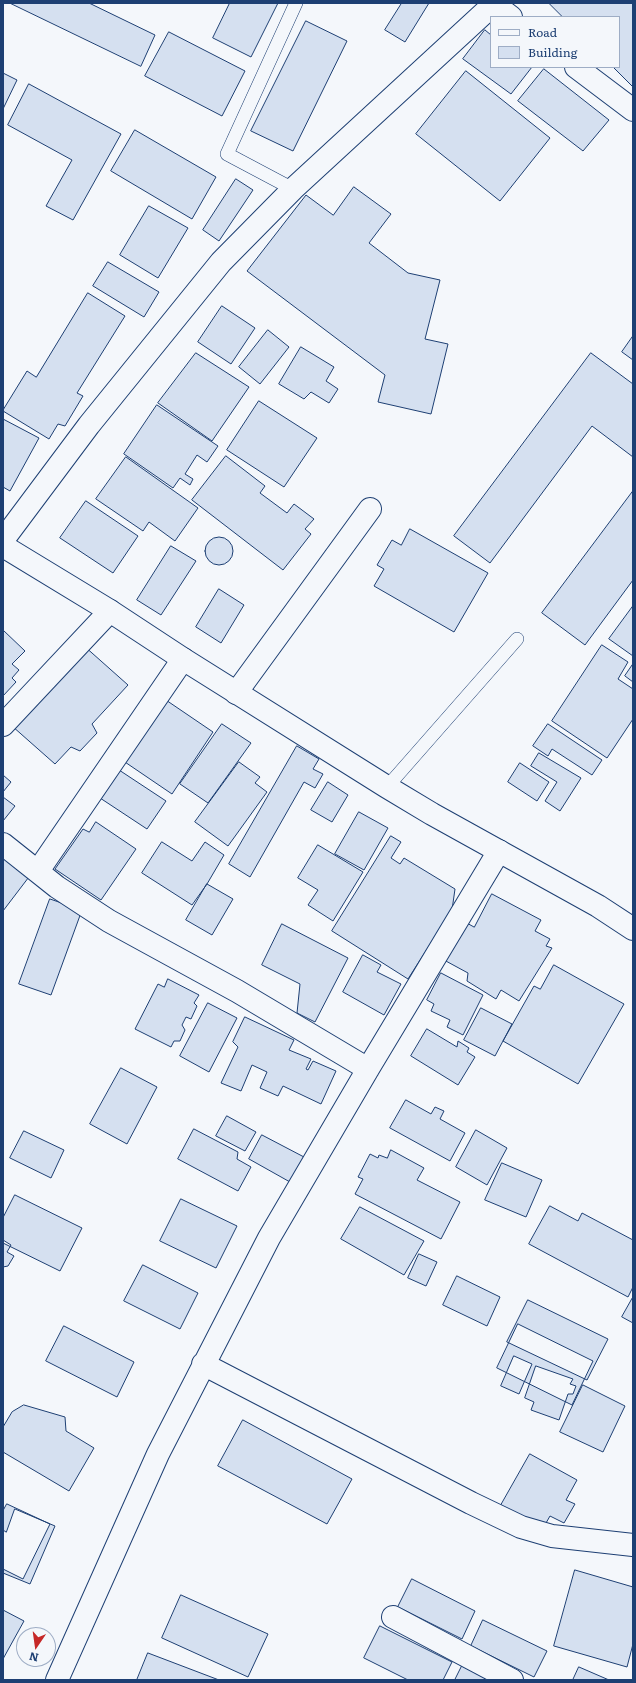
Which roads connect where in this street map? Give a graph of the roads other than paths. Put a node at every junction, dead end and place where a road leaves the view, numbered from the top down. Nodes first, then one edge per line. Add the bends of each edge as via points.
1 (296, 3) edge
2 (494, 3) edge
3 (511, 16) edge
4 (577, 68) edge
5 (633, 110) edge
6 (293, 189) junction
7 (370, 509) dead end
8 (3, 540) edge
9 (3, 546) edge
10 (110, 611) junction
11 (517, 639) dead end
12 (183, 660) junction
13 (236, 693) junction
14 (3, 725) edge
15 (387, 787) junction
16 (3, 844) edge
17 (499, 851) junction
18 (38, 871) junction
19 (633, 929) edge
20 (368, 1069) junction
21 (203, 1364) junction
22 (633, 1545) edge
23 (393, 1616) dead end
24 (57, 1680) edge
25 (512, 1680) edge

1 - 6 lane via 227,154
2 - 3 street
2 - 6 street
4 - 5 street
6 - 8 street via 220,262 89,425
7 - 13 street
9 - 10 street
10 - 12 street
10 - 14 street
11 - 15 lane
12 - 13 street
12 - 18 street
13 - 15 street
15 - 17 street
16 - 18 street
17 - 19 street via 598,906
17 - 20 street
18 - 20 street via 57,887 109,921 237,991
20 - 21 street via 269,1238
21 - 22 street via 521,1527 552,1536
21 - 24 street via 158,1454
23 - 25 street

